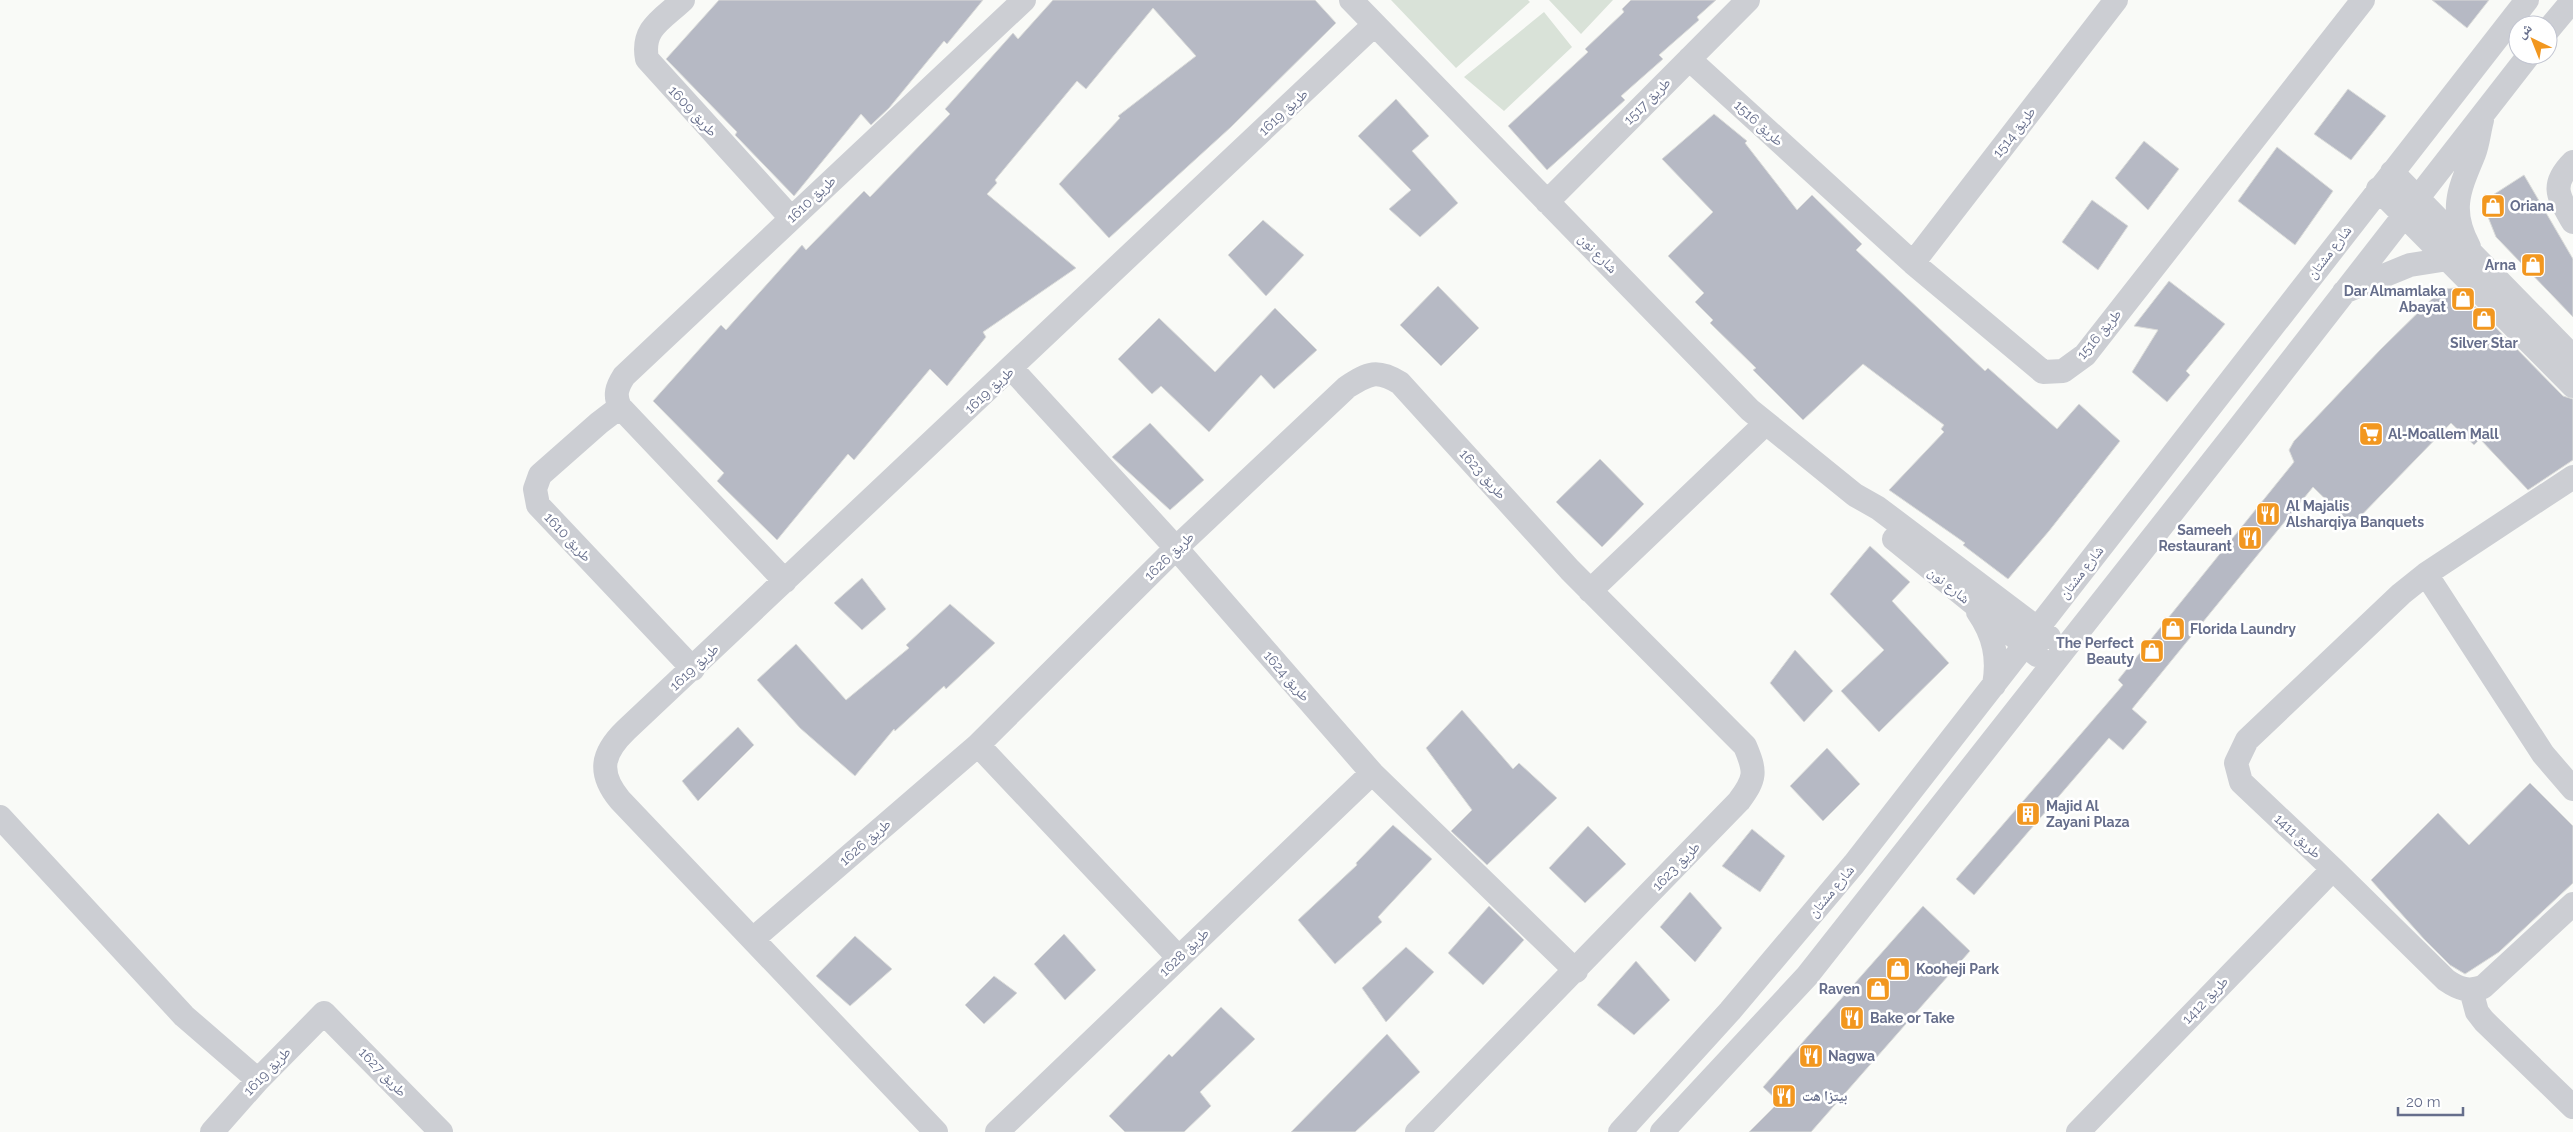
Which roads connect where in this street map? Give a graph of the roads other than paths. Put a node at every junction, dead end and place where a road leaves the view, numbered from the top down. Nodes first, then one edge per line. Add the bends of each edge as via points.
1 (683, 0) edge
2 (1024, 0) edge
3 (1351, 0) edge
4 (1748, 0) edge
5 (2116, 0) edge
6 (2363, 0) edge
7 (2526, 0) edge
8 (2573, 0) edge
9 (2558, 18) edge
10 (1374, 25) junction
11 (1689, 59) junction
12 (2521, 65) edge
13 (2482, 115) junction
14 (2573, 162) edge
15 (2385, 181) junction
16 (1547, 202) junction
17 (2411, 207) junction
18 (791, 218) junction
19 (2573, 222) edge
20 (2474, 255) junction
21 (2448, 259) junction
22 (1913, 263) junction
23 (2344, 292) junction
24 (2573, 356) edge
25 (1012, 369) junction
26 (1366, 375) joint
27 (2573, 386) edge
28 (620, 407) junction
29 (1765, 424) junction
30 (2573, 477) edge
31 (1855, 496) junction
32 (1176, 548) junction
33 (2426, 574) junction
34 (785, 581) junction
35 (1590, 591) junction
36 (1963, 596) junction
37 (2031, 637) junction
38 (2058, 658) junction
39 (693, 668) junction
40 (1994, 685) junction
41 (978, 744) junction
42 (1372, 773) junction
43 (2573, 789) edge
44 (0, 817) edge
45 (2333, 868) junction
46 (2573, 904) edge
47 (753, 939) junction
48 (1178, 957) junction
49 (1576, 971) junction
50 (2471, 990) junction
51 (324, 1013) joint
52 (258, 1080) junction
53 (2573, 1107) edge
54 (212, 1132) edge
55 (441, 1132) edge
56 (936, 1132) edge
57 (997, 1132) edge
58 (1417, 1132) edge
59 (1620, 1132) edge
60 (1662, 1132) edge
61 (2078, 1132) edge

1 - 18 street, طريق 1609 via 650,31 644,45 647,59
2 - 18 street, طريق 1610
3 - 10 street, شارع نون
4 - 11 street, طريق 1517
5 - 22 street, طريق 1514
6 - 22 street, طريق 1516 via 2085,355 2063,371 2043,372
7 - 15 street, شارع مشتان
8 - 9 street
10 - 16 street, شارع نون
10 - 25 street, طريق 1619
11 - 16 street, طريق 1517
11 - 22 street, طريق 1516
12 - 13 street
13 - 17 street
13 - 20 street via 2474,153 2466,169 2456,208 2461,232
14 - 19 street via 2562,173 2558,194
15 - 17 street
15 - 37 street, شارع مشتان
16 - 29 street, شارع نون
17 - 20 street
17 - 21 street
17 - 23 street
18 - 28 street, طريق 1610 via 624,376 617,387 616,400
20 - 24 street
21 - 23 street via 2410,265
21 - 27 street
23 - 38 street
25 - 32 street, طريق 1624
25 - 34 street, طريق 1619
26 - 32 street, طريق 1626 via 1346,386
26 - 35 street, طريق 1623 via 1385,374 1400,383
28 - 34 street
28 - 39 street, طريق 1610 via 540,476 535,489 538,505
29 - 31 street, شارع نون
29 - 35 street
30 - 33 street, طريق 1411
31 - 36 street, شارع نون via 1870,518
31 - 37 street, شارع نون via 1878,508
32 - 41 street, طريق 1626
32 - 42 street, طريق 1624
33 - 43 street via 2543,754
33 - 45 street, طريق 1411 via 2247,740 2236,763 2241,782
34 - 39 street, طريق 1619
35 - 49 street, طريق 1623 via 1745,746 1753,766 1752,783 1739,801
36 - 37 street, شارع نون
36 - 40 street via 1979,613 1990,633 1996,660
37 - 38 street, شارع نون
37 - 40 street, شارع مشتان
38 - 60 street via 1806,976
39 - 47 street, طريق 1619 via 616,740 606,756 604,773 610,788
40 - 59 street, شارع مشتان via 1848,871 1730,1011
41 - 47 street, طريق 1626
41 - 48 street
42 - 48 street, طريق 1628
42 - 49 street, طريق 1624
44 - 52 street via 184,1016
45 - 50 street, طريق 1411 via 2446,980 2458,988
45 - 61 street, طريق 1412
46 - 50 street via 2494,978
47 - 56 street
48 - 57 street, طريق 1628
49 - 58 street, طريق 1623
50 - 53 street via 2477,1012 2484,1021
51 - 52 street, طريق 1619
51 - 55 street, طريق 1627
52 - 54 street, طريق 1619

